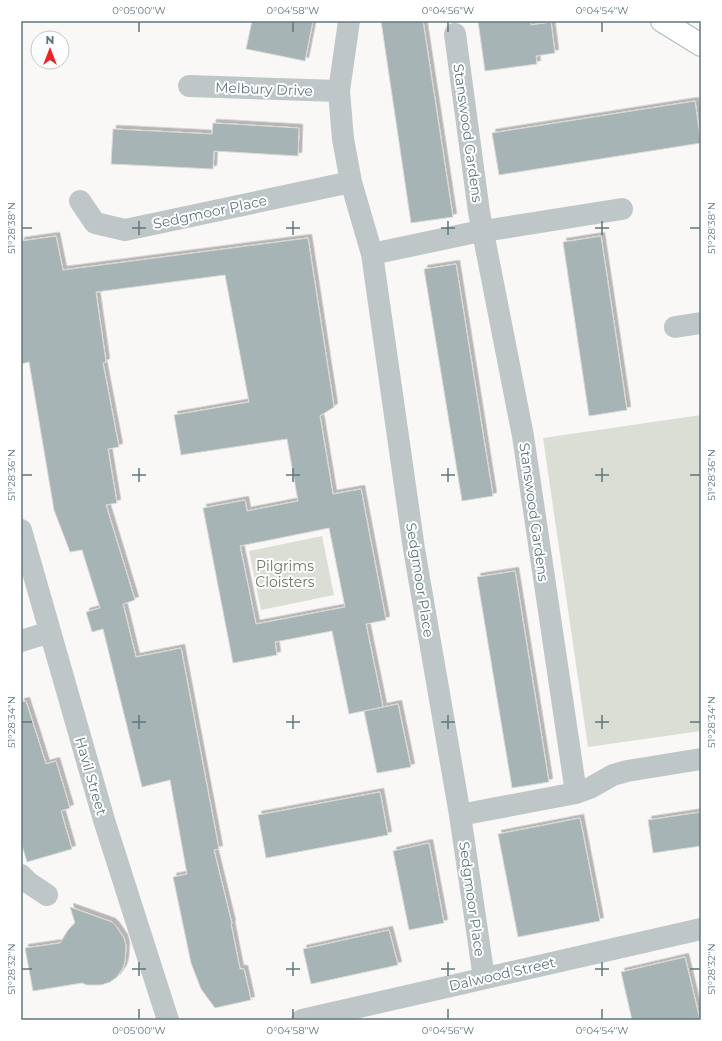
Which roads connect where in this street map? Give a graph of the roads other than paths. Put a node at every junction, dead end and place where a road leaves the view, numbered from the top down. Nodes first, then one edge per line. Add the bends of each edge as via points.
1 (349, 21) edge
2 (662, 21) edge
3 (455, 34) dead end
4 (701, 45) edge
5 (189, 86) dead end
6 (340, 92) junction
7 (351, 182) junction
8 (80, 201) dead end
9 (622, 209) dead end
10 (484, 232) junction
11 (372, 254) junction
12 (701, 323) edge
13 (675, 327) dead end
14 (21, 530) edge
15 (50, 632) junction
16 (21, 641) edge
17 (701, 760) edge
18 (576, 793) junction
19 (460, 815) junction
20 (21, 875) edge
21 (47, 895) dead end
22 (701, 929) edge
23 (484, 978) junction
24 (168, 1020) edge
25 (302, 1020) edge

1 - 6 street, Sedgmoor Place
2 - 4 main road
3 - 10 street, Stanswood Gardens via 479,212
5 - 6 street, Melbury Drive
6 - 7 street, Sedgmoor Place via 343,139
7 - 8 street, Sedgmoor Place via 125,230 95,224
7 - 11 street, Sedgmoor Place
9 - 10 street
10 - 11 street
10 - 18 street, Stanswood Gardens via 523,436
11 - 19 street, Sedgmoor Place via 414,549
12 - 13 street
14 - 15 street, Havil Street
15 - 16 street
15 - 24 street, Havil Street via 104,820
17 - 18 street via 627,771
18 - 19 street
19 - 23 street, Sedgmoor Place
20 - 21 street
22 - 23 street, Dalwood Street
23 - 25 street, Dalwood Street

